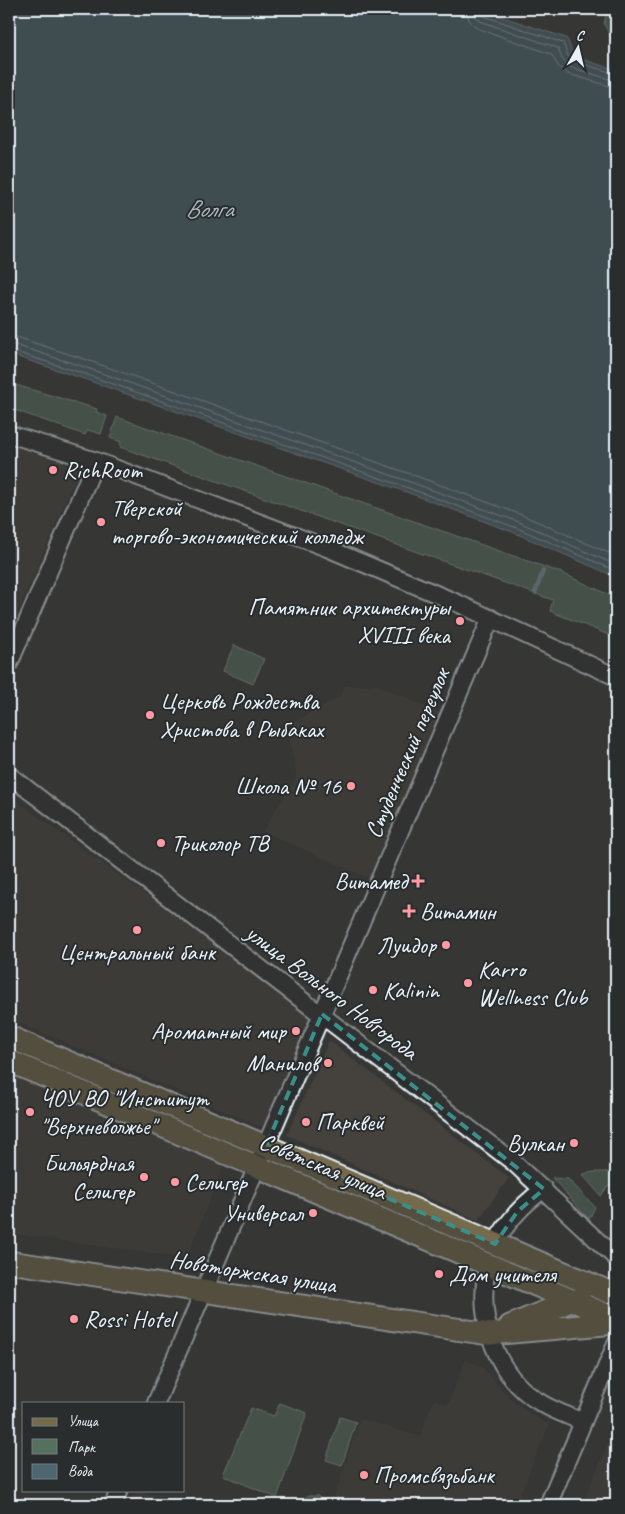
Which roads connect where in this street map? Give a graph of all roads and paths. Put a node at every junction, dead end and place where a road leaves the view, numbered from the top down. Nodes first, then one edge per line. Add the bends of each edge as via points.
1 (9, 434) edge
2 (96, 461) junction
3 (490, 618) junction
4 (9, 664) edge
5 (616, 677) edge
6 (9, 775) edge
7 (322, 1014) junction
8 (9, 1037) edge
9 (9, 1061) edge
10 (266, 1146) junction
11 (257, 1166) junction
12 (544, 1189) junction
13 (496, 1244) junction
14 (615, 1255) edge
15 (9, 1262) edge
16 (488, 1264) junction
17 (204, 1291) junction
18 (615, 1295) edge
19 (573, 1300) junction
20 (616, 1319) edge
21 (616, 1324) edge
22 (489, 1334) junction
23 (616, 1344) edge
24 (156, 1402) edge
25 (583, 1422) junction
26 (118, 1492) edge
27 (113, 1505) edge
28 (548, 1505) edge

1 - 2 street
2 - 3 street via 327,548
2 - 4 street
3 - 5 street
3 - 7 street, Студенческий переулок
6 - 7 street, улица Вольного Новгорода
7 - 10 street, Студенческий переулок
7 - 12 street, улица Вольного Новгорода
8 - 10 main road, Советская улица
9 - 11 main road, Советская улица
10 - 11 street, Студенческий переулок
10 - 13 main road, Советская улица
11 - 16 main road, Советская улица
11 - 17 street, Студенческий переулок
12 - 13 street via 517,1212
12 - 14 street, улица Вольного Новгорода
13 - 18 main road, Советская улица
15 - 17 main road, Новоторжская улица
16 - 19 main road, Советская улица
16 - 22 street via 484,1297
17 - 22 main road, Новоторжская улица
17 - 24 street, Студенческий переулок
18 - 19 main road
19 - 20 main road, Советская улица
19 - 22 main road
21 - 22 main road, Новоторжская улица
22 - 25 street via 503,1364 526,1392 541,1404
23 - 25 street
25 - 28 street
26 - 27 street

